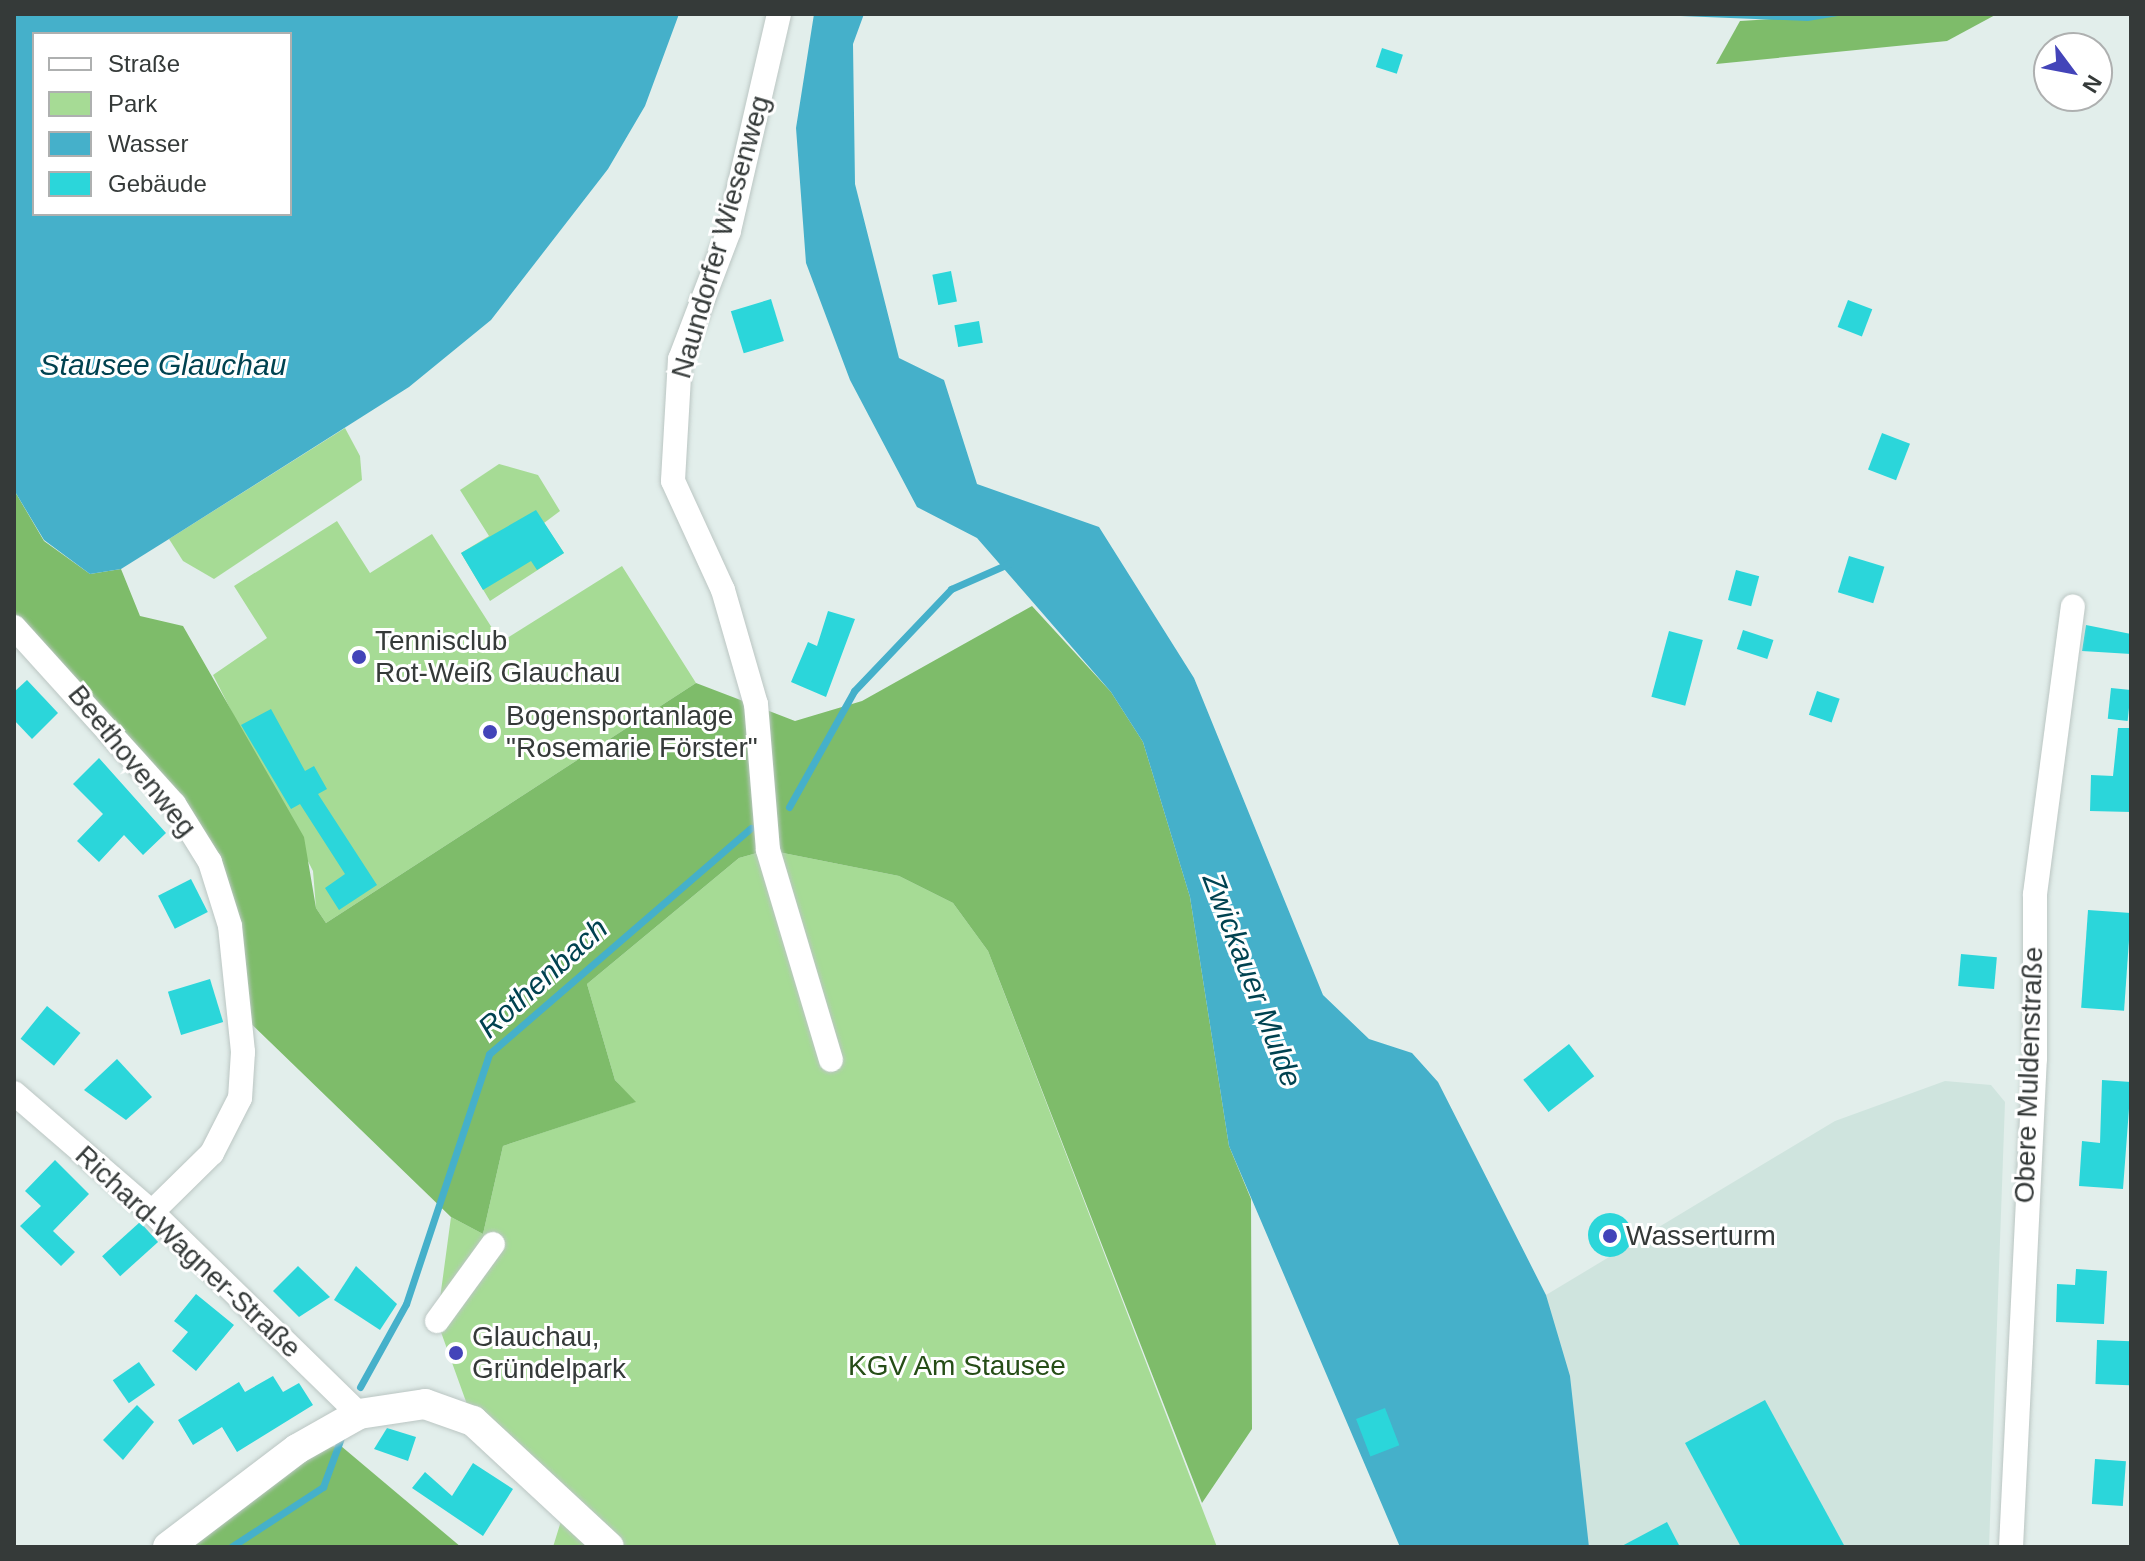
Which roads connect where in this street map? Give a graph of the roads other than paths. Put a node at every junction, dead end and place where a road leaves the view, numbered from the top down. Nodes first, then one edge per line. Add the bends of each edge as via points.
1 (779, 14) edge
2 (2073, 606) dead end
3 (18, 641) edge
4 (831, 1060) dead end
5 (14, 1093) edge
6 (152, 1212) junction
7 (493, 1244) dead end
8 (437, 1321) dead end
9 (359, 1414) junction
10 (168, 1547) edge
11 (609, 1547) edge
12 (2011, 1547) edge

1 - 4 street, Naundorfer Wiesenweg via 729,231 680,359 673,481 723,590 756,704 768,850
2 - 12 street, Obere Muldenstraße via 2035,894 2035,1059
3 - 6 street, Beethovenweg via 174,804 210,862 230,926 243,1052 240,1098 212,1153
5 - 6 street, Richard-Wagner-Straße
6 - 9 street, Richard-Wagner-Straße
7 - 8 street
9 - 10 street via 297,1449
9 - 11 street via 425,1404 473,1421

